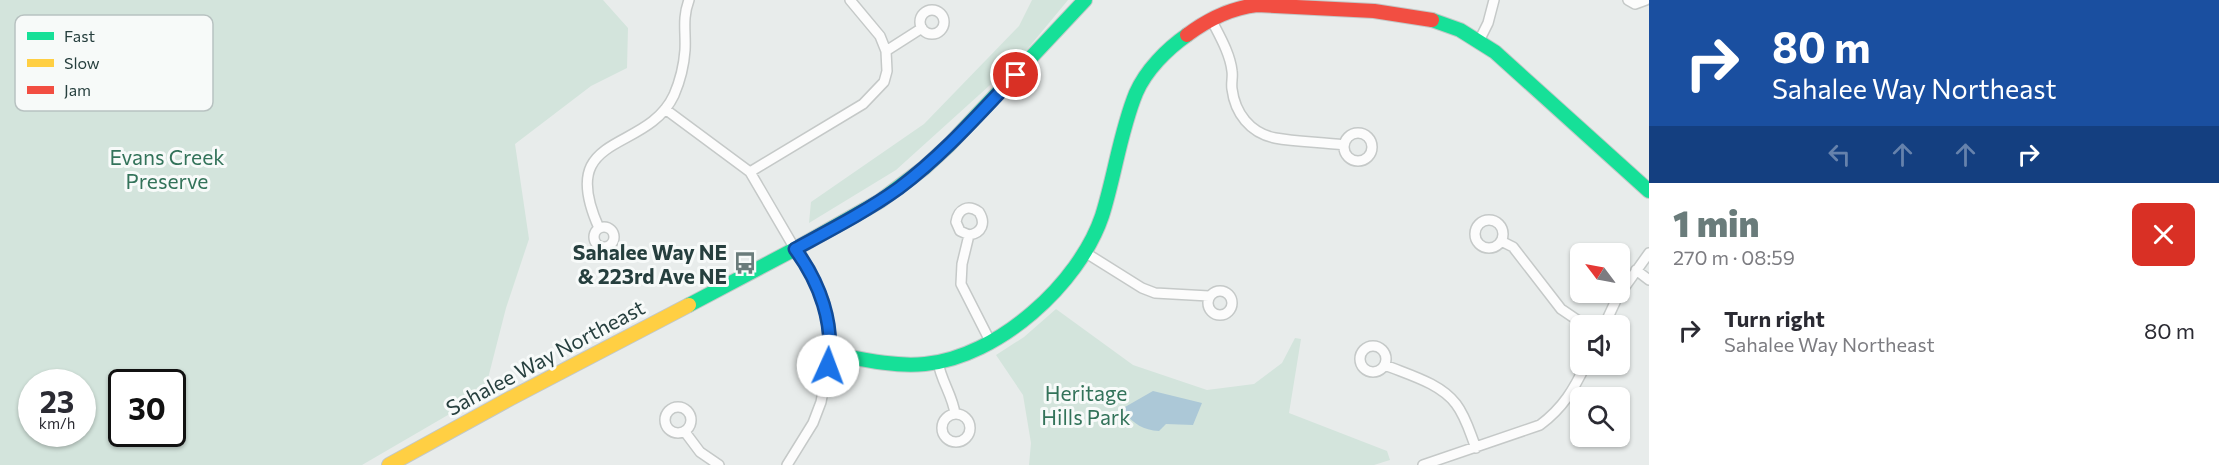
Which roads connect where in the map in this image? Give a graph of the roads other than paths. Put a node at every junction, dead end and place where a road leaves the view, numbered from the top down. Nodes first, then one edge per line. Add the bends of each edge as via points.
1 (689, 0) edge
2 (850, 0) edge
3 (1085, 0) edge
4 (1494, 0) edge
5 (1628, 0) edge
6 (1271, 2) edge
7 (1646, 4) edge
8 (1211, 19) junction
9 (922, 28) dead end
10 (1479, 41) junction
11 (886, 51) junction
12 (665, 109) junction
13 (1344, 146) dead end
14 (750, 172) junction
15 (1649, 191) edge
16 (599, 228) dead end
17 (969, 235) dead end
18 (1501, 241) dead end
19 (795, 249) junction
20 (1086, 253) junction
21 (1649, 254) edge
22 (1636, 270) junction
23 (1649, 280) edge
24 (1209, 296) dead end
25 (1570, 315) edge
26 (1609, 315) edge
27 (990, 341) junction
28 (830, 352) junction
29 (938, 362) junction
30 (1385, 365) dead end
31 (1581, 375) edge
32 (955, 414) dead end
33 (685, 432) dead end
34 (1476, 448) junction
35 (388, 465) edge
36 (719, 465) edge
37 (788, 465) edge
38 (1423, 465) edge

1 - 12 street via 683,24 684,62 674,97
2 - 11 street via 880,36
3 - 19 street, Sahalee Way Northeast via 924,168 880,201
4 - 10 street
5 - 7 street
6 - 8 street
6 - 10 street via 1412,14
8 - 13 street via 1232,70 1234,102 1251,127 1275,138
8 - 20 street via 1167,50 1137,91 1100,222
9 - 11 street
10 - 15 street
11 - 14 street via 884,82 863,104
12 - 14 street
12 - 16 street via 606,148 590,168 587,193
14 - 19 street
17 - 27 street via 961,284
18 - 25 street via 1514,248
19 - 28 street via 810,269 824,301
19 - 35 street, Sahalee Way Northeast
20 - 24 street via 1155,293
20 - 27 street via 1061,286
21 - 22 street
22 - 23 street
22 - 26 street
27 - 29 street via 976,350
28 - 29 street via 882,363
28 - 37 street via 821,402
29 - 32 street
30 - 34 street via 1448,395 1462,414
31 - 34 street via 1555,414 1528,430
33 - 36 street via 700,452
34 - 38 street

